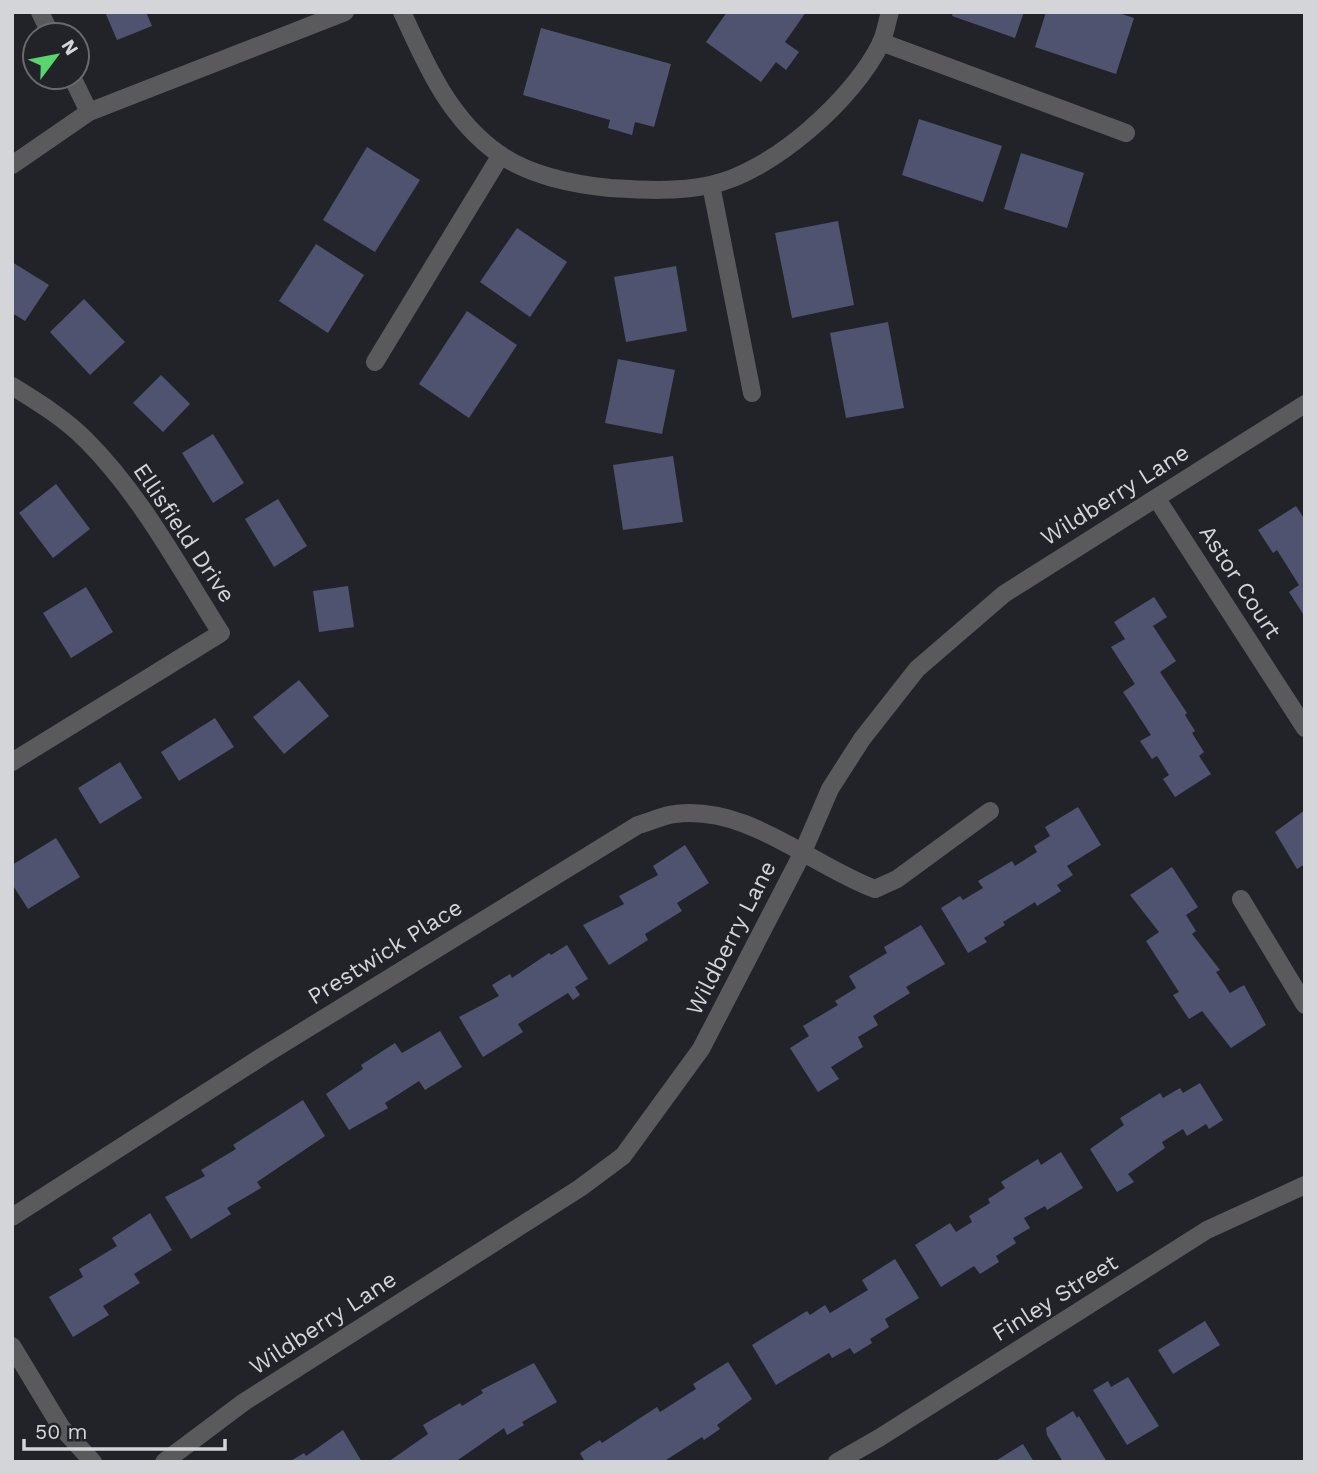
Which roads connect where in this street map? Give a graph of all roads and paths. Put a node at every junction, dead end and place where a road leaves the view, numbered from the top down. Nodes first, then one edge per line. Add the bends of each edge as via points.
1 (345, 12) edge
2 (402, 12) edge
3 (890, 12) edge
4 (881, 42) junction
5 (79, 91) edge
6 (89, 112) junction
7 (1126, 133) dead end
8 (501, 155) junction
9 (12, 165) edge
10 (711, 185) junction
11 (375, 362) dead end
12 (12, 386) edge
13 (752, 393) dead end
14 (1305, 404) edge
15 (1157, 499) junction
16 (1305, 728) edge
17 (12, 762) edge
18 (990, 811) dead end
19 (802, 854) junction
20 (1241, 899) dead end
21 (1305, 1005) edge
22 (1305, 1185) edge
23 (12, 1217) edge
24 (12, 1346) edge
25 (93, 1462) edge
26 (164, 1462) edge
27 (837, 1462) edge

1 - 6 street
2 - 8 street via 454,111
3 - 4 street
4 - 7 street
4 - 10 street via 833,106 794,143 766,162
5 - 6 street
6 - 9 street
8 - 10 street via 528,170 595,186 638,190
8 - 11 street
10 - 13 street
12 - 17 street, Ellisfield Drive via 60,416 112,469 221,633
14 - 15 street, Wildberry Lane
15 - 16 street, Astor Court
15 - 19 street, Wildberry Lane via 1004,594 918,669 847,760
18 - 19 street, Prestwick Place via 897,879 874,889
19 - 23 street, Prestwick Place via 740,821 708,813 673,814 638,825
19 - 26 street, Wildberry Lane via 701,1049 623,1156 244,1402
20 - 21 street
22 - 27 street, Finley Street via 1207,1230
24 - 25 street via 61,1426

